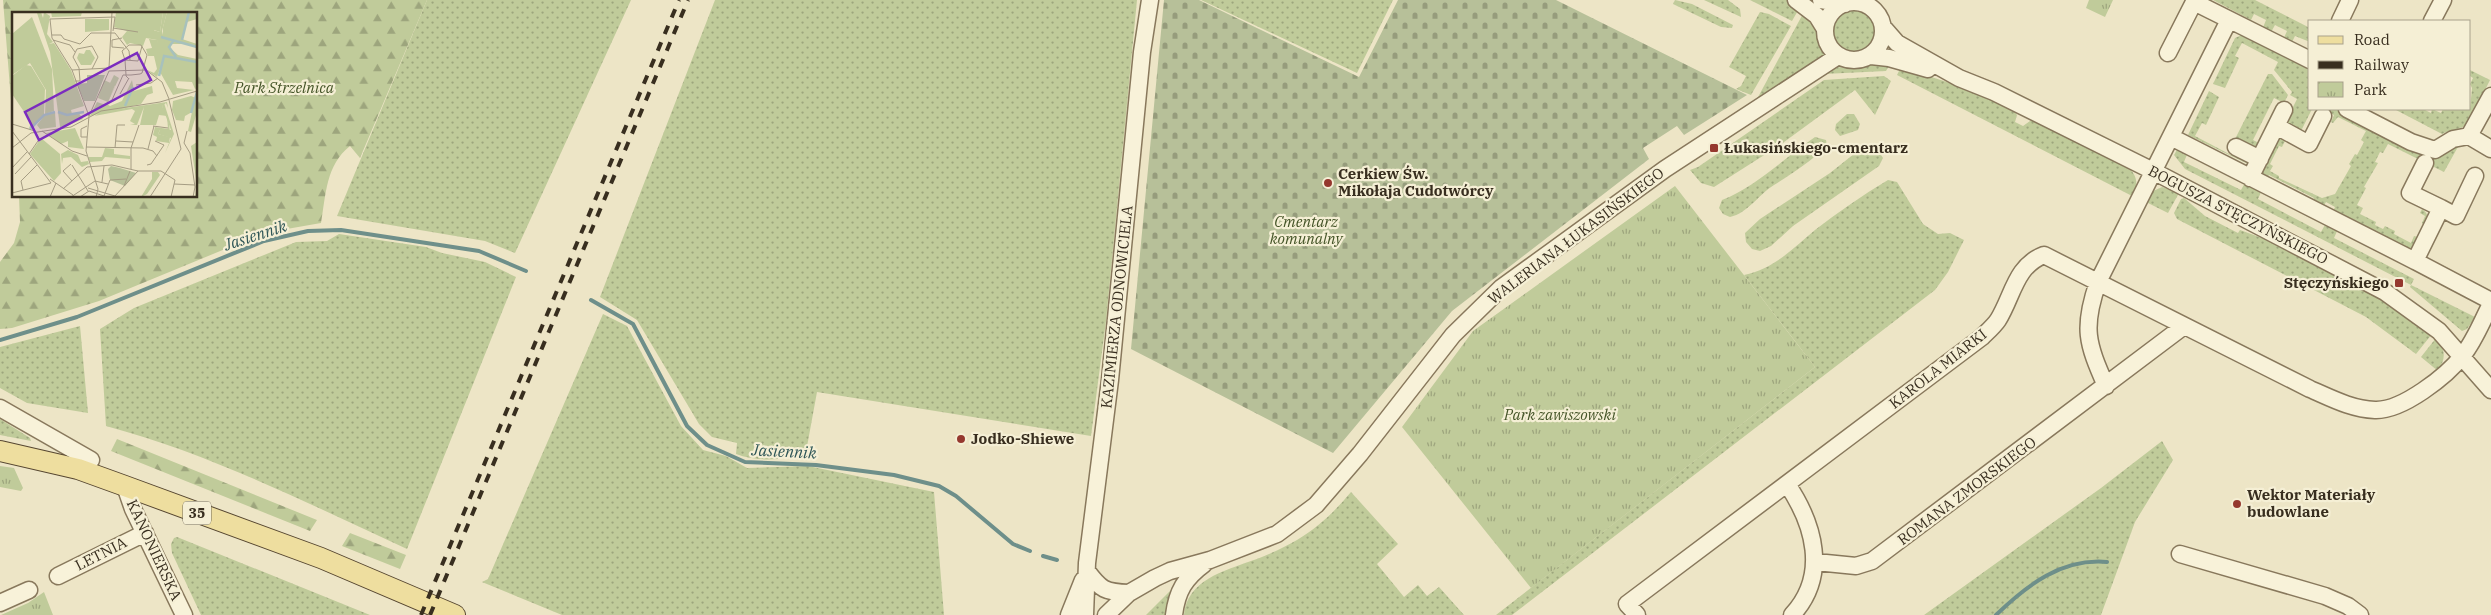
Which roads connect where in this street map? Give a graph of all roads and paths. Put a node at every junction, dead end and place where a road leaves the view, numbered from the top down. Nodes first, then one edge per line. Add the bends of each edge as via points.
1 (1150, 0) edge
2 (1796, 0) edge
3 (1821, 0) edge
4 (2350, 0) edge
5 (2443, 0) edge
6 (2194, 1) edge
7 (1844, 4) junction
8 (1878, 4) edge
9 (2229, 20) junction
10 (2340, 20) edge
11 (2433, 20) edge
12 (1883, 27) junction
13 (1825, 28) junction
14 (2168, 53) dead end
15 (1838, 56) junction
16 (1871, 56) junction
17 (2308, 59) edge
18 (1959, 78) junction
19 (2491, 96) edge
20 (2284, 110) dead end
21 (2348, 110) edge
22 (2323, 116) dead end
23 (2276, 126) junction
24 (2470, 136) junction
25 (2171, 137) junction
26 (2236, 147) dead end
27 (2491, 149) edge
28 (2260, 159) junction
29 (2425, 163) dead end
30 (2154, 172) junction
31 (2476, 176) dead end
32 (2250, 178) junction
33 (2441, 208) junction
34 (2415, 261) junction
35 (2098, 282) junction
36 (2491, 302) edge
37 (2184, 326) junction
38 (2463, 356) junction
39 (2106, 386) junction
40 (2491, 390) edge
41 (0, 408) edge
42 (0, 439) edge
43 (0, 451) edge
44 (91, 460) junction
45 (1787, 484) junction
46 (125, 486) junction
47 (145, 533) junction
48 (2180, 554) dead end
49 (317, 556) junction
50 (1210, 560) junction
51 (1816, 562) junction
52 (1087, 571) junction
53 (58, 576) dead end
54 (29, 590) dead end
55 (1129, 593) junction
56 (0, 603) edge
57 (184, 615) edge
58 (454, 615) edge
59 (1069, 615) edge
60 (1085, 615) edge
61 (1106, 615) edge
62 (1174, 615) edge
63 (1637, 615) edge
64 (1792, 615) edge
65 (2360, 615) edge

1 - 52 street, KAZIMIERZA ODNOWICIELA
2 - 13 street via 1818,16
3 - 7 street
4 - 10 street
5 - 11 street
6 - 9 street
6 - 14 street
7 - 8 street
7 - 13 street via 1833,12
8 - 12 street
9 - 17 street
9 - 25 street
12 - 16 street via 1882,41
12 - 18 street, BOGUSZA STĘCZYŃSKIEGO via 1896,43
13 - 15 street via 1827,42
15 - 16 street via 1852,60
15 - 50 street, WALERIANA ŁUKASIŃSKIEGO via 1665,169 1501,288 1453,335 1316,505 1277,534
16 - 18 street, BOGUSZA STĘCZYŃSKIEGO
18 - 30 street, BOGUSZA STĘCZYŃSKIEGO via 1994,92
19 - 24 street
20 - 23 street
21 - 24 street via 2428,149 2435,150 2453,140
22 - 23 street via 2309,144
23 - 28 street
24 - 27 street
25 - 30 street
25 - 32 street
26 - 28 street
28 - 32 street
29 - 33 street via 2410,193
30 - 35 street
30 - 38 street, BOGUSZA STĘCZYŃSKIEGO via 2385,292 2439,331
31 - 33 street via 2456,216
32 - 34 street
33 - 34 street
34 - 36 street
35 - 37 street
35 - 39 street via 2088,315 2091,352
35 - 45 street, KAROLA MIARKI via 2044,255 2031,260 2019,276 1997,321 1982,338
36 - 38 street
37 - 38 street via 2348,406 2376,410 2408,402
37 - 39 street, ROMANA ZMORSKIEGO
38 - 40 street, BOGUSZA STĘCZYŃSKIEGO
39 - 51 street, ROMANA ZMORSKIEGO via 1872,562 1856,566
41 - 44 street
42 - 44 main road, 35
43 - 46 main road, 35 via 78,469
44 - 49 main road, 35 via 160,484
45 - 51 street via 1810,526
45 - 63 street, KAROLA MIARKI via 1627,604
46 - 47 street, KANONIERSKA
46 - 49 main road, 35
47 - 53 street, LETNIA
47 - 57 street, KANONIERSKA
48 - 65 street via 2325,596
49 - 58 main road, 35
50 - 55 street, WALERIANA ŁUKASIŃSKIEGO via 1170,571
50 - 62 street, WALERIANA ŁUKASIŃSKIEGO via 1183,584
51 - 64 street via 1807,592
52 - 55 street via 1100,588 1114,593
52 - 59 street
52 - 60 street, KAZIMIERZA ODNOWICIELA
54 - 56 street
55 - 61 street, WALERIANA ŁUKASIŃSKIEGO

